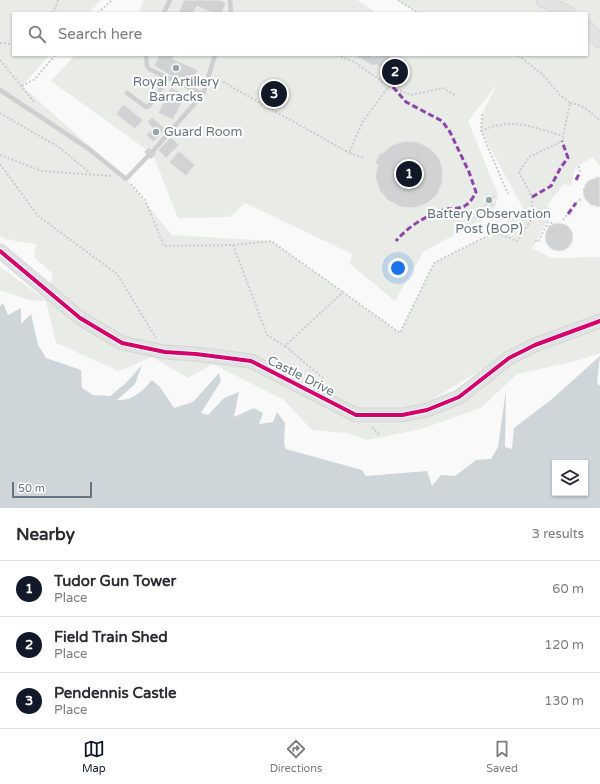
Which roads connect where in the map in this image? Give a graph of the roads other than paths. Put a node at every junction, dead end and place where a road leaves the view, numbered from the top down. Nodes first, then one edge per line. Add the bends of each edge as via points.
1 (170, 0) edge
2 (230, 0) edge
3 (543, 0) edge
4 (164, 12) edge
5 (230, 12) edge
6 (566, 12) edge
7 (588, 29) edge
8 (600, 40) edge
9 (146, 56) edge
10 (216, 56) edge
11 (168, 78) junction
12 (0, 90) edge
13 (127, 93) dead end
14 (203, 94) junction
15 (153, 150) dead end
16 (148, 156) dead end
17 (0, 251) edge
18 (600, 321) edge

1 - 4 lane
2 - 5 lane
3 - 6 street
7 - 8 street
9 - 11 lane via 149,69
10 - 14 lane
11 - 13 lane via 149,106
11 - 14 lane
12 - 16 lane via 89,149 126,178
14 - 15 lane
17 - 18 street, Castle Drive via 86,322 122,343 165,352 251,361 356,415 395,415 427,410 459,397 509,358 535,345

